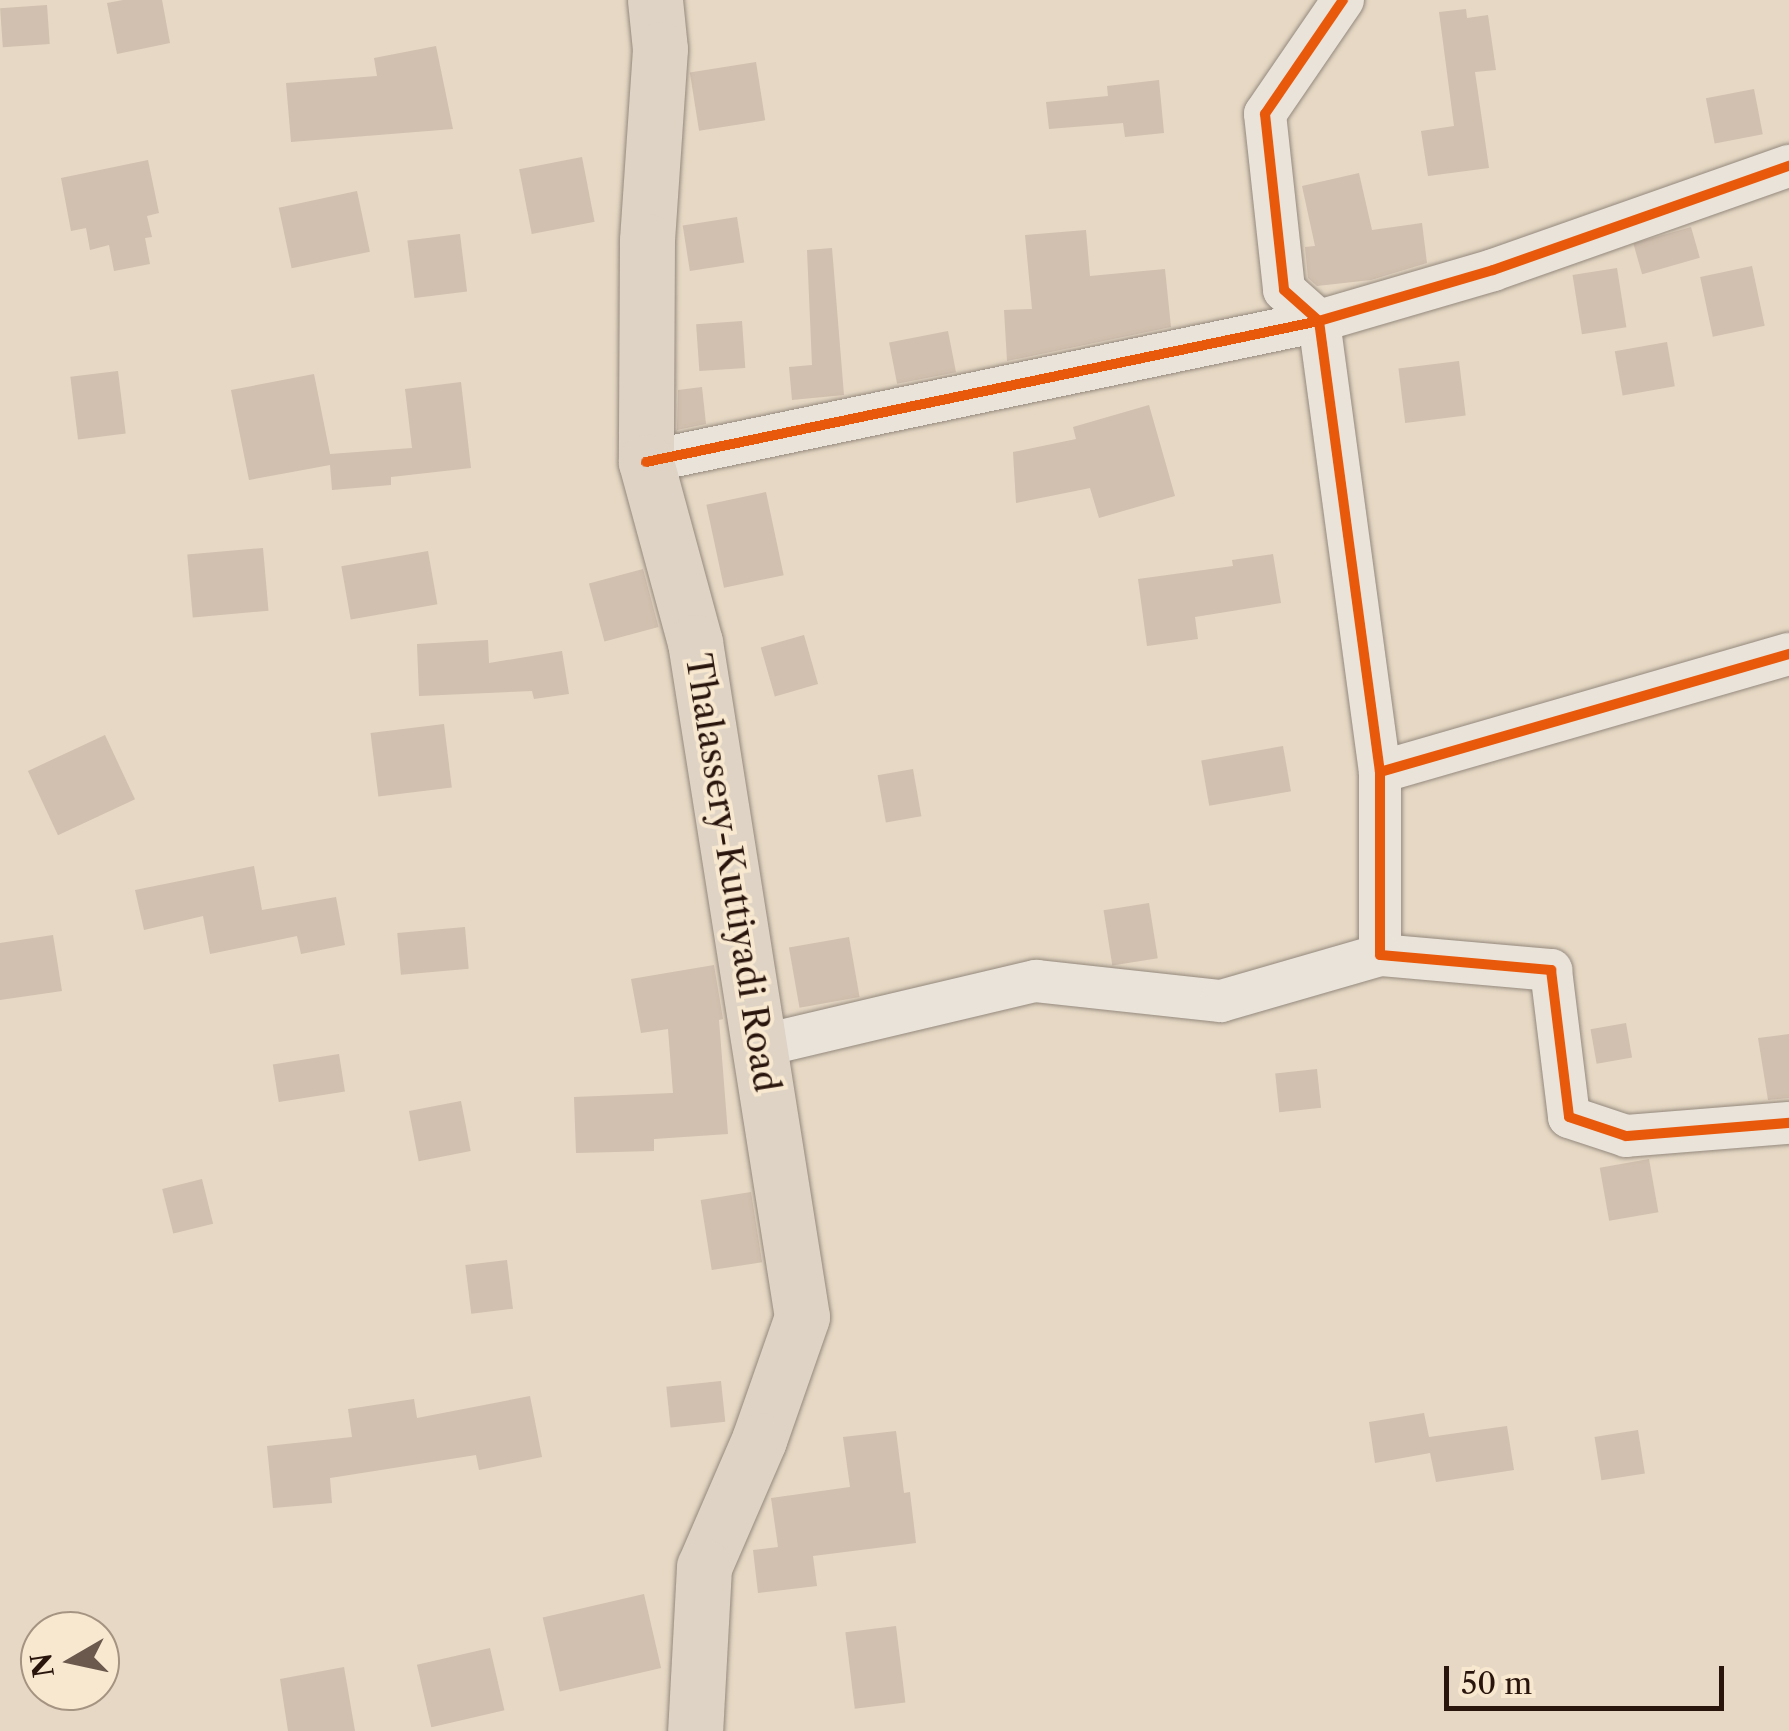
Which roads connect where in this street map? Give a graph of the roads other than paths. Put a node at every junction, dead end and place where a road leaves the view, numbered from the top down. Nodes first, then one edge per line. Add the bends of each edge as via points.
1 (655, 0) edge
2 (1343, 0) edge
3 (1789, 166) edge
4 (1318, 321) junction
5 (646, 462) junction
6 (1789, 654) edge
7 (1380, 772) junction
8 (1380, 955) junction
9 (760, 1046) junction
10 (1789, 1123) edge
11 (696, 1731) edge

1 - 5 main road, Thalassery-Kuttiyadi Road via 660,48 647,241
2 - 4 street via 1265,114 1284,290
3 - 4 street via 1493,270
4 - 5 street
4 - 7 street
5 - 9 main road, Thalassery-Kuttiyadi Road via 695,642
6 - 7 street
7 - 8 street
8 - 9 street via 1221,1001 1036,982
8 - 10 street via 1552,970 1569,1118 1626,1136
9 - 11 main road, Thalassery-Kuttiyadi Road via 802,1317 704,1567

